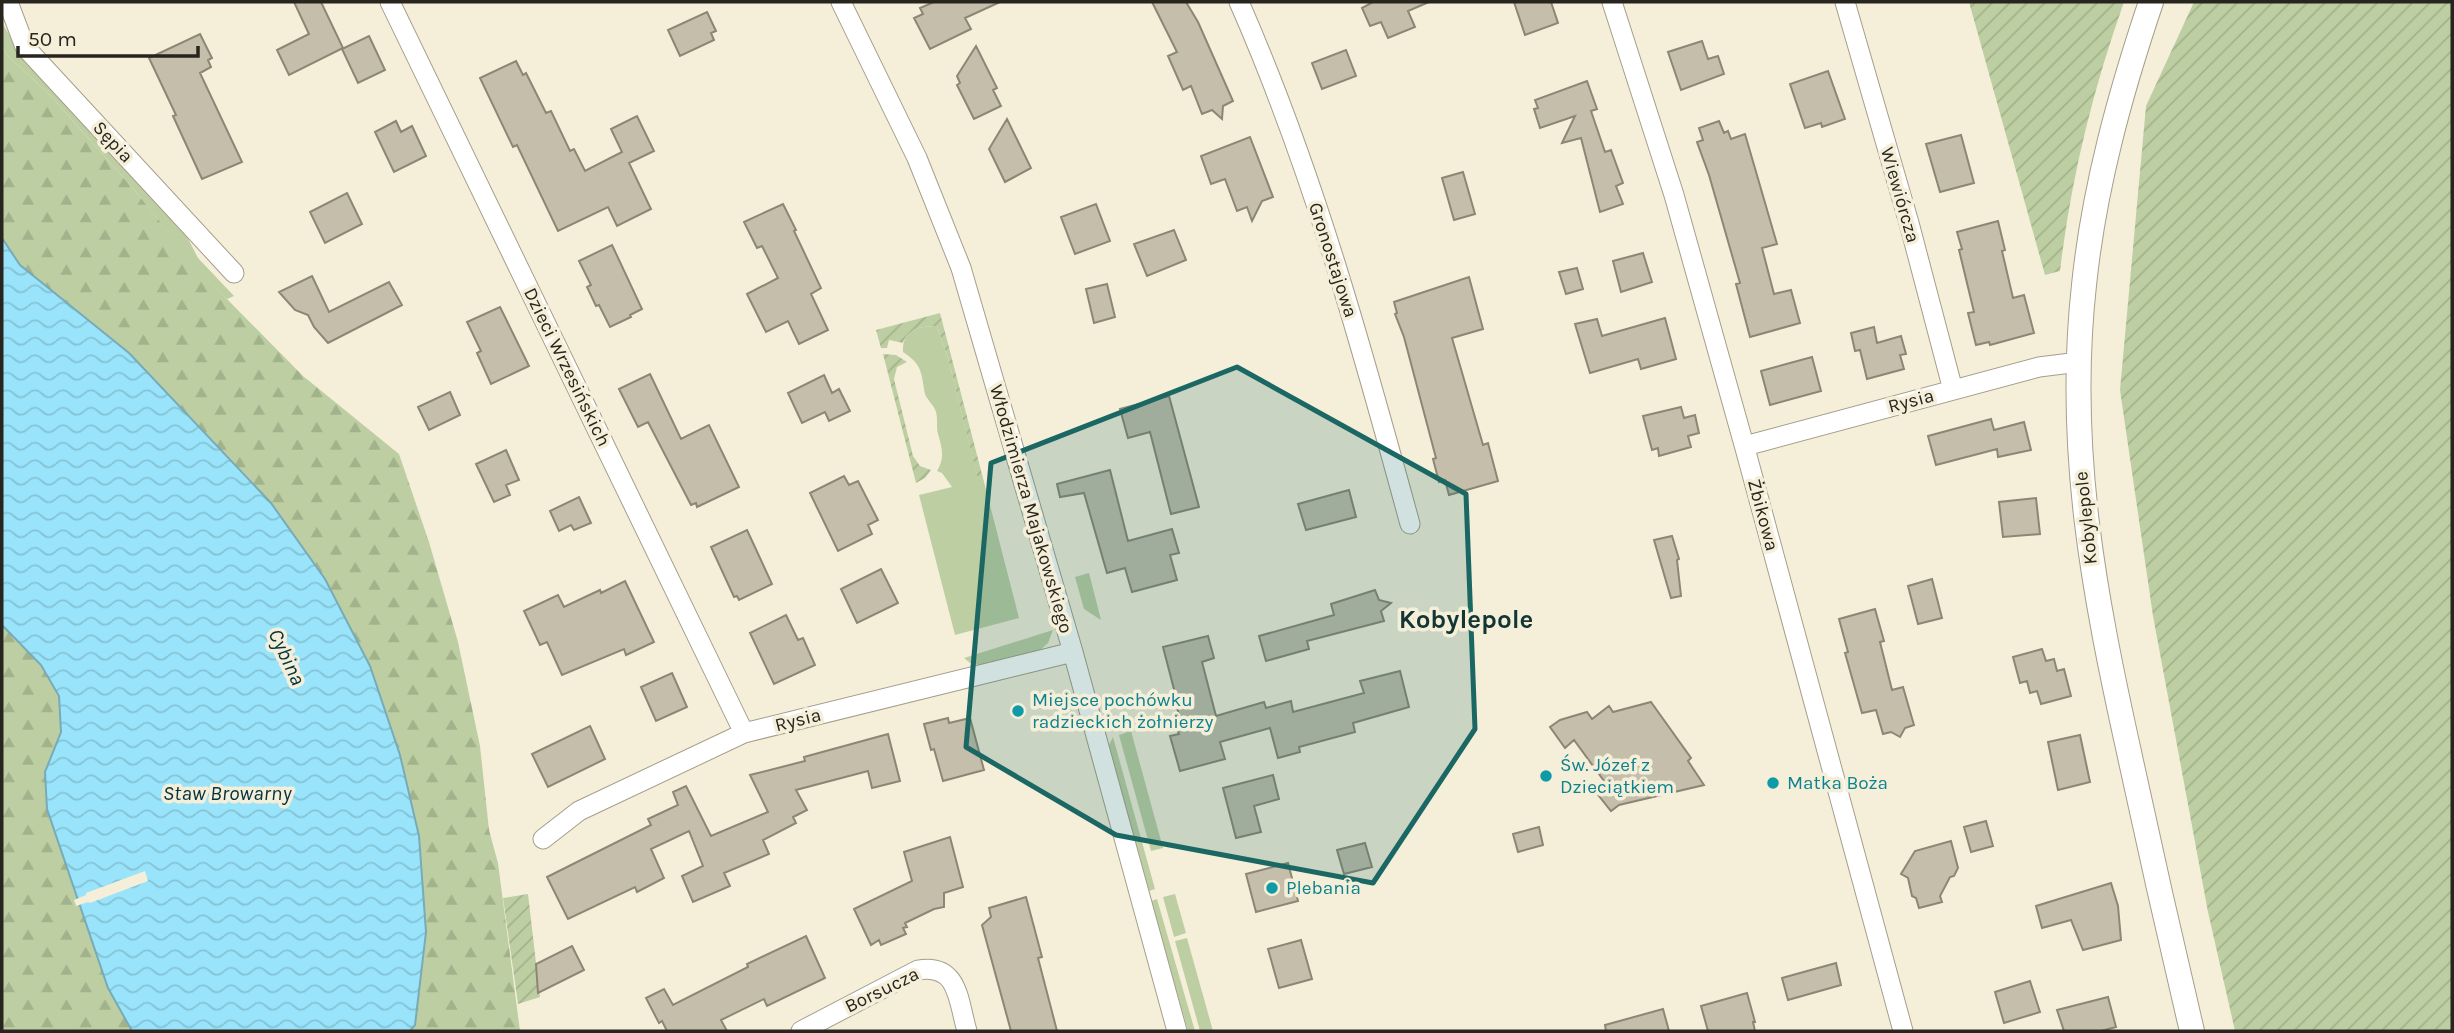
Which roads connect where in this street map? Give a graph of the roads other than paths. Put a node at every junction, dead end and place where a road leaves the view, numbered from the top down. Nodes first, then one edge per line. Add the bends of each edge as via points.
1 (8, 2) edge
2 (390, 2) edge
3 (841, 2) edge
4 (1239, 2) edge
5 (1612, 2) edge
6 (1844, 2) edge
7 (2151, 2) edge
8 (234, 273) dead end
9 (2079, 362) junction
10 (1952, 390) junction
11 (1745, 446) junction
12 (1410, 524) dead end
13 (1073, 652) junction
14 (744, 733) junction
15 (542, 839) dead end
16 (801, 1031) edge
17 (967, 1031) edge
18 (1177, 1031) edge
19 (1903, 1031) edge
20 (2192, 1031) edge

1 - 8 street, Sępia via 25,47
2 - 14 street, Dzieci Wrzesińskich
3 - 13 street, Włodzimierza Majakowskiego via 917,158 961,268
4 - 12 street, Gronostajowa via 1289,123 1330,247
5 - 11 street, Żbikowa via 1674,195
6 - 10 street, Wiewiórcza
7 - 9 street, Kobylepole via 2116,111 2096,197
9 - 10 street, Rysia via 2039,367
9 - 20 street, Kobylepole via 2081,470 2090,557 2119,709
10 - 11 street, Rysia
11 - 19 street, Żbikowa
13 - 14 street, Rysia
13 - 18 street, Włodzimierza Majakowskiego
14 - 15 street, Rysia via 579,811
16 - 17 street, Borsucza via 918,970 933,968 945,972 953,982

